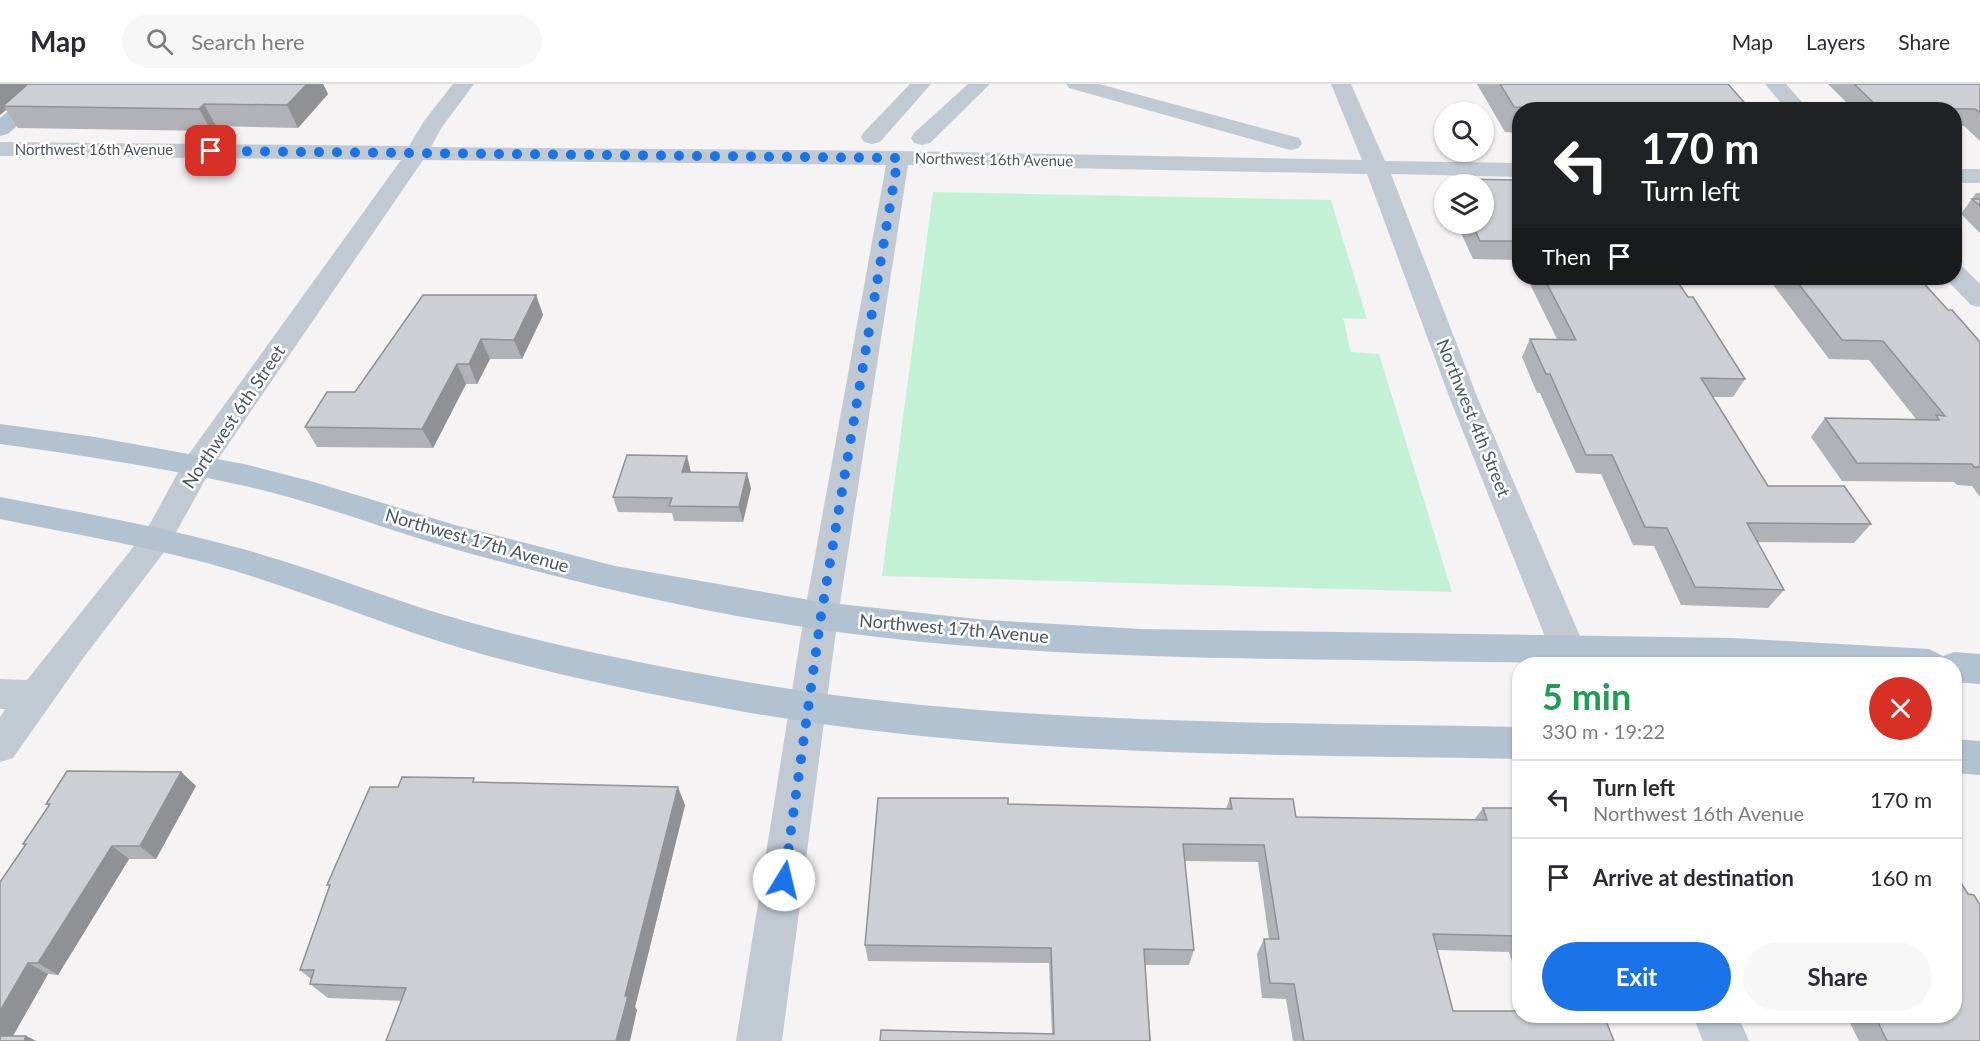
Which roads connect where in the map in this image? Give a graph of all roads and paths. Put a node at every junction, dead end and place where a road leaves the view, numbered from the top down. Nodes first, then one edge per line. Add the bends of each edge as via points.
1 (55, 84) edge
2 (464, 84) edge
3 (921, 84) edge
4 (980, 84) edge
5 (1076, 84) edge
6 (1341, 84) edge
7 (1774, 84) edge
8 (1791, 102) edge
9 (0, 129) edge
10 (873, 137) dead end
11 (922, 138) dead end
12 (1291, 143) dead end
13 (0, 149) edge
14 (416, 152) junction
15 (898, 158) junction
16 (1377, 169) junction
17 (1512, 170) edge
18 (1962, 176) edge
19 (1980, 176) edge
20 (1962, 280) edge
21 (1980, 299) edge
22 (0, 434) edge
23 (197, 466) junction
24 (0, 508) edge
25 (157, 538) junction
26 (821, 616) junction
27 (1571, 657) edge
28 (1823, 657) edge
29 (1962, 668) edge
30 (1980, 669) edge
31 (0, 694) edge
32 (35, 696) junction
33 (807, 706) junction
34 (1512, 743) edge
35 (0, 746) edge
36 (1962, 757) edge
37 (1980, 758) edge
38 (1718, 1023) edge
39 (759, 1041) edge
40 (1726, 1041) edge

1 - 9 main road
2 - 14 street, Northwest 6th Street
3 - 10 street
4 - 11 street
5 - 12 street
6 - 16 street, Northwest 4th Street
7 - 8 street
13 - 14 street, Northwest 16th Avenue
14 - 15 street, Northwest 16th Avenue
14 - 23 street, Northwest 6th Street
15 - 16 street, Northwest 16th Avenue
15 - 26 street
16 - 17 street, Northwest 16th Avenue
16 - 27 street, Northwest 4th Street via 1464,399
18 - 19 street
20 - 21 street
22 - 23 main road, Northwest 17th Avenue
23 - 25 street, Northwest 6th Street
23 - 26 main road, Northwest 17th Avenue via 314,493 454,537 615,579
24 - 25 main road
25 - 32 street, Northwest 6th Street
25 - 33 main road via 239,560 469,636 730,694
26 - 27 main road, Northwest 17th Avenue via 986,634 1129,642
26 - 33 street
27 - 28 main road, Northwest 17th Avenue
29 - 30 main road
31 - 32 street
32 - 35 street, Northwest 6th Street
33 - 34 main road via 975,725 1116,734
33 - 39 street
36 - 37 main road
38 - 40 street

